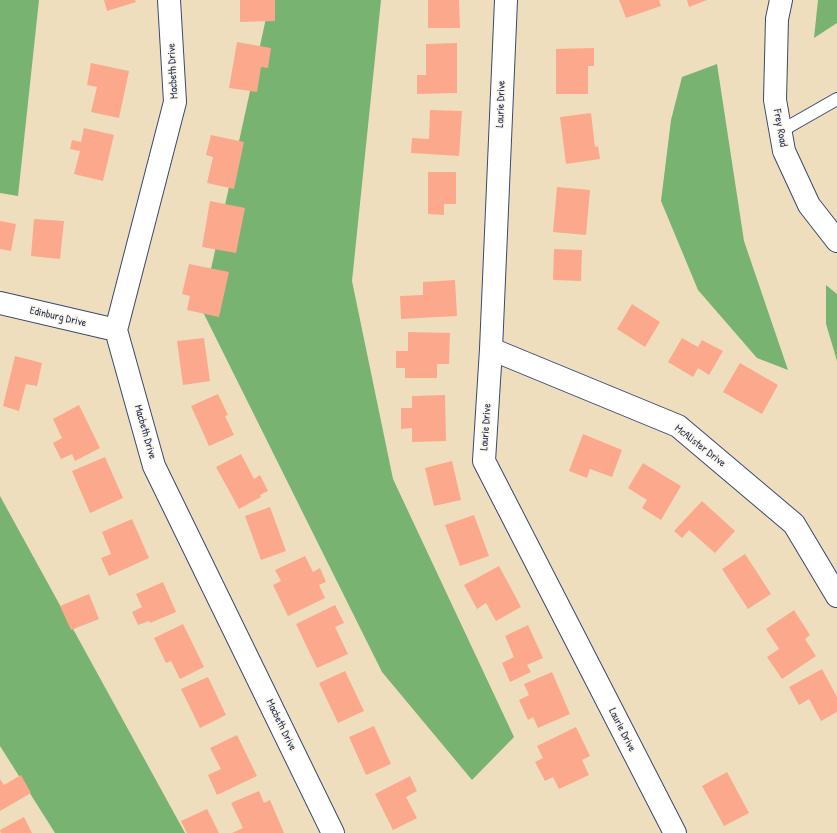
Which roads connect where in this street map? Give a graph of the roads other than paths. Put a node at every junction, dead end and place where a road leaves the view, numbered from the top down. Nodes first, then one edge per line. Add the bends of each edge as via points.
1 (169, 0) edge
2 (506, 0) edge
3 (781, 0) edge
4 (837, 99) edge
5 (781, 131) junction
6 (837, 242) edge
7 (0, 303) edge
8 (116, 330) junction
9 (491, 349) junction
10 (837, 596) edge
11 (333, 833) edge
12 (675, 833) edge

1 - 8 street, Macbeth Drive via 175,102
2 - 9 street, Laurie Drive
3 - 5 street, Frey Road via 777,19 775,100
4 - 5 lane
5 - 6 street, Frey Road via 784,151 808,205
7 - 8 street, Edinburg Drive
8 - 11 street, Macbeth Drive via 154,466
9 - 10 street, McAlister Drive via 678,426 794,524
9 - 12 street, Laurie Drive via 484,461

